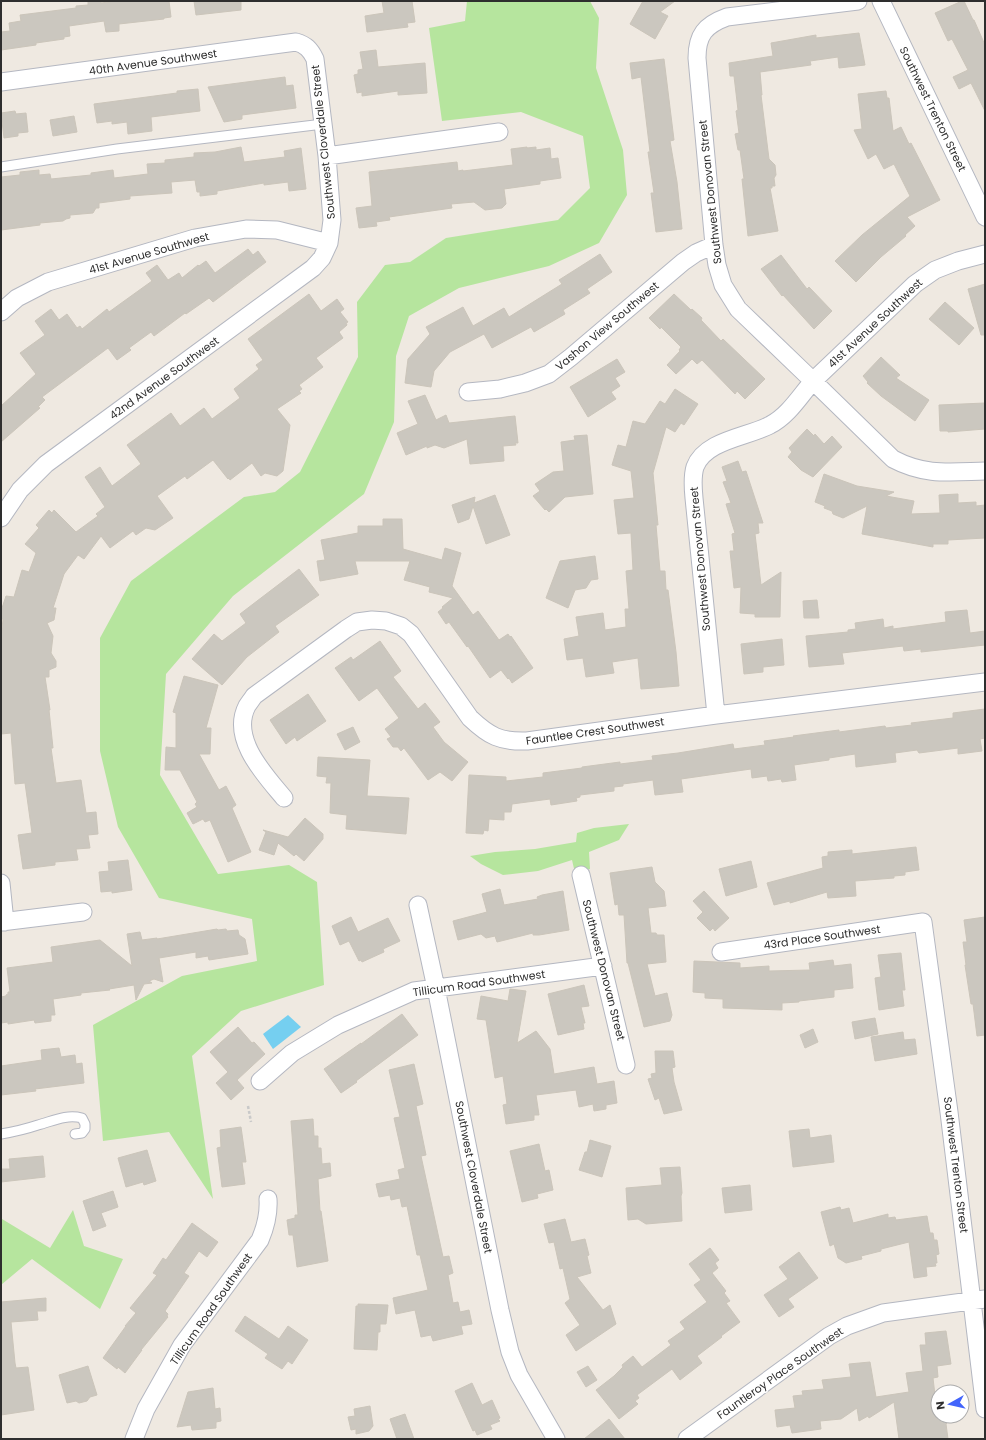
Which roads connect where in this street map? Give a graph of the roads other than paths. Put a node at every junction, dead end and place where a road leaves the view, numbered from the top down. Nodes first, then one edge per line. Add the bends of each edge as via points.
1 (858, 1) edge
2 (881, 1) edge
3 (304, 45) joint
4 (1, 82) edge
5 (322, 124) junction
6 (499, 132) dead end
7 (327, 156) junction
8 (1, 167) edge
9 (985, 218) edge
10 (329, 243) junction
11 (714, 245) junction
12 (985, 254) edge
13 (1, 312) edge
14 (812, 381) junction
15 (468, 392) dead end
16 (985, 471) edge
17 (1, 518) edge
18 (985, 682) edge
19 (716, 715) junction
20 (284, 798) dead end
21 (581, 875) dead end
22 (1, 883) edge
23 (418, 905) dead end
24 (83, 912) dead end
25 (3, 922) edge
26 (924, 922) joint
27 (721, 952) dead end
28 (603, 966) junction
29 (436, 988) junction
30 (626, 1065) dead end
31 (260, 1081) dead end
32 (1, 1134) edge
33 (76, 1134) dead end
34 (268, 1199) dead end
35 (979, 1300) edge
36 (985, 1409) edge
37 (134, 1439) edge
38 (556, 1439) edge
39 (687, 1439) edge

1 - 11 street, Southwest Donovan Street via 726,17 707,26 701,35 697,46 697,58
2 - 9 street, Southwest Trenton Street
3 - 4 street, 40th Avenue Southwest via 296,42
3 - 5 street, Southwest Cloverdale Street via 311,50 315,59
5 - 7 street, Southwest Cloverdale Street
5 - 8 lane via 118,149
6 - 7 street
7 - 10 street, Southwest Cloverdale Street via 332,220
10 - 13 street, 41st Avenue Southwest via 277,230 246,229 195,238 48,282 17,298
10 - 17 street, 42nd Avenue Southwest via 322,258 298,280 46,464 20,490
11 - 14 street, Southwest Donovan Street via 724,285 738,309
11 - 15 street, Vashon View Southwest via 683,262 549,374 500,389
12 - 14 street, 41st Avenue Southwest via 935,270 915,284
14 - 16 street via 893,459 907,466 934,472
14 - 19 street, Southwest Donovan Street via 782,417 770,425 710,449 700,458 695,468 694,498
18 - 19 street, Fauntlee Crest Southwest
19 - 20 street, Fauntlee Crest Southwest via 510,742 482,730 470,718 410,634 401,626 386,621 357,622 254,696 247,707 243,720 246,743 258,766
21 - 28 street, Southwest Donovan Street
22 - 25 street
23 - 29 street, Southwest Cloverdale Street
24 - 25 street
26 - 27 street, 43rd Place Southwest
26 - 35 street, Southwest Trenton Street
28 - 29 street, Tillicum Road Southwest
28 - 30 street, Southwest Donovan Street
29 - 31 street, Tillicum Road Southwest via 414,991 338,1025 292,1053
29 - 38 street, Southwest Cloverdale Street via 510,1352 519,1375
32 - 33 lane via 61,1118 82,1118 85,1129 82,1133
34 - 37 street, Tillicum Road Southwest via 269,1211 260,1240 182,1345 146,1409
35 - 36 street, Southwest Trenton Street
35 - 39 street, Fauntleroy Place Southwest via 883,1313 847,1326 829,1336

